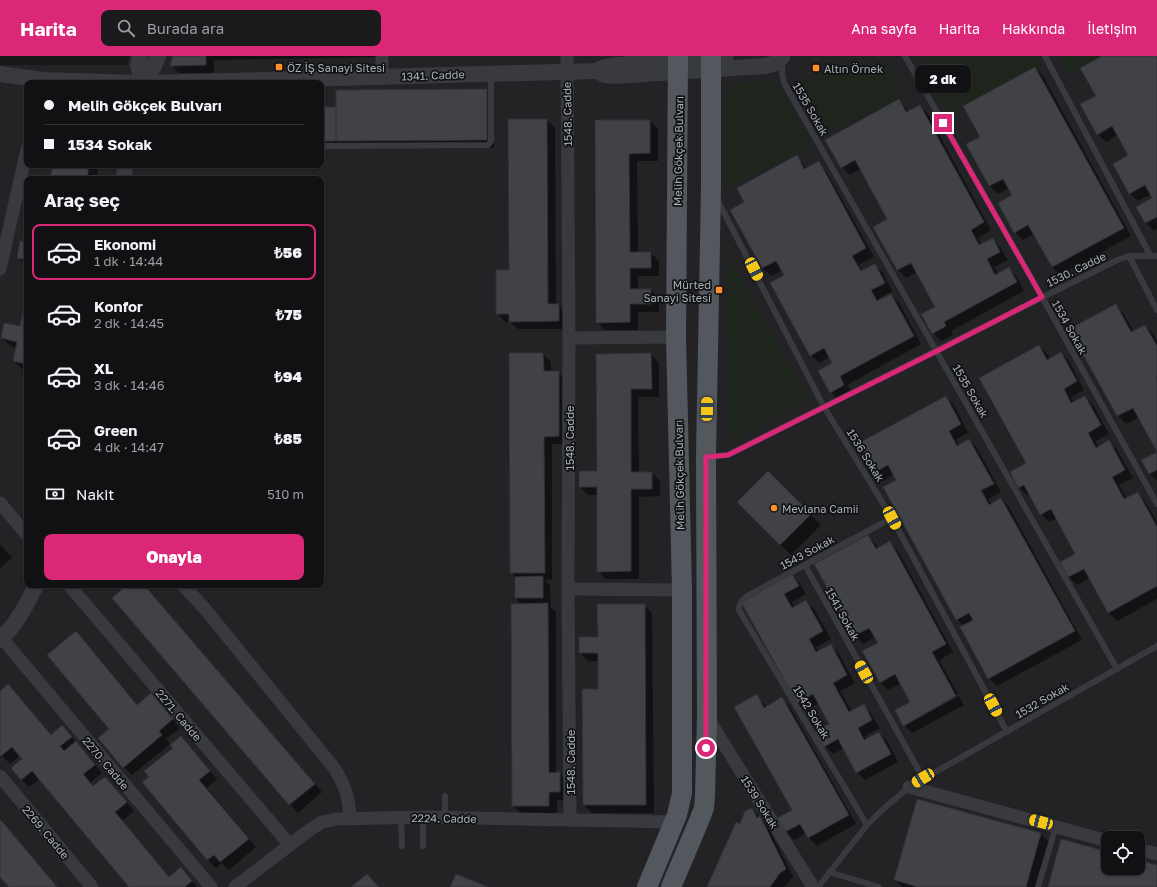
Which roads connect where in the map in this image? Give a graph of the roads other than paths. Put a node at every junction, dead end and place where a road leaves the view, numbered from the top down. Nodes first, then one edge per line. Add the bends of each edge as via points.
1 (140, 56) edge
2 (158, 56) edge
3 (382, 56) edge
4 (784, 56) edge
5 (905, 56) edge
6 (1044, 56) edge
7 (715, 60) edge
8 (678, 63) edge
9 (567, 64) edge
10 (0, 74) edge
11 (491, 74) junction
12 (382, 77) junction
13 (36, 80) edge
14 (142, 80) edge
15 (145, 80) edge
16 (266, 80) edge
17 (324, 146) edge
18 (24, 162) edge
19 (711, 187) junction
20 (1150, 255) junction
21 (1129, 256) junction
22 (1157, 256) edge
23 (0, 269) edge
24 (1042, 297) junction
25 (1157, 310) edge
26 (676, 337) junction
27 (569, 338) junction
28 (937, 351) junction
29 (824, 407) junction
30 (706, 457) junction
31 (0, 503) edge
32 (1157, 504) edge
33 (892, 518) junction
34 (24, 531) edge
35 (805, 565) junction
36 (34, 588) edge
37 (72, 588) edge
38 (186, 588) edge
39 (568, 589) junction
40 (682, 590) junction
41 (739, 610) joint
42 (1, 638) edge
43 (1157, 646) edge
44 (1117, 670) junction
45 (707, 717) junction
46 (1007, 732) junction
47 (0, 776) edge
48 (923, 778) junction
49 (910, 787) junction
50 (445, 796) dead end
51 (401, 817) junction
52 (423, 817) junction
53 (444, 818) junction
54 (350, 819) junction
55 (570, 820) junction
56 (674, 822) junction
57 (867, 825) junction
58 (1056, 826) junction
59 (1101, 839) edge
60 (289, 844) junction
61 (402, 846) dead end
62 (423, 846) dead end
63 (1145, 851) edge
64 (1157, 854) edge
65 (830, 872) junction
66 (92, 887) edge
67 (211, 887) edge
68 (235, 887) edge
69 (647, 887) edge
70 (671, 887) edge
71 (813, 887) edge
72 (818, 887) edge
73 (879, 887) edge
74 (1038, 887) edge

1 - 14 street via 138,66
2 - 15 street
3 - 12 street
4 - 7 street, 1341. Cadde via 769,66
4 - 28 lane, 1535 Sokak via 784,83
5 - 24 lane, 1534 Sokak
6 - 20 lane
7 - 8 street, 1341. Cadde
7 - 19 main road
8 - 9 street, 1341. Cadde via 617,65 596,71
8 - 26 main road, Melih Gökçek Bulvarı
9 - 11 street, 1341. Cadde
9 - 27 street, 1548. Cadde
10 - 13 street
11 - 12 street, 1341. Cadde
11 - 17 lane via 492,141 488,145
12 - 16 street, 1341. Cadde
18 - 23 street
19 - 29 lane, 1536 Sokak
19 - 30 main road
20 - 21 lane, 1530. Cadde
20 - 22 lane, 1530. Cadde
21 - 24 lane, 1530. Cadde
21 - 25 lane
24 - 28 lane, 1530. Cadde
24 - 32 lane, 1534 Sokak
26 - 27 street
26 - 40 main road, Melih Gökçek Bulvarı
27 - 39 street, 1548. Cadde
28 - 29 lane, 1530. Cadde
28 - 44 lane, 1535 Sokak
29 - 30 lane, 1530. Cadde via 728,455
29 - 33 lane, 1536 Sokak
30 - 45 main road
31 - 34 street
33 - 35 lane, 1543 Sokak
33 - 46 lane, 1536 Sokak
35 - 41 lane, 1543 Sokak via 744,598
35 - 48 lane, 1541 Sokak
36 - 42 street via 12,627
37 - 60 street, 2271. Cadde
38 - 54 street via 335,769 345,787
39 - 40 street
39 - 55 street, 1548. Cadde
40 - 56 main road, Melih Gökçek Bulvarı via 682,793
41 - 57 lane, 1542 Sokak
42 - 67 street, 2270. Cadde
43 - 44 lane, 1532 Sokak
44 - 46 lane, 1532 Sokak
45 - 70 main road via 704,808
45 - 71 street, 1539 Sokak
46 - 48 lane, 1532 Sokak
47 - 66 street, 2269. Cadde
48 - 49 lane, 1532 Sokak
49 - 57 lane, 1532 Sokak
49 - 58 street
50 - 53 lane
51 - 52 street, 2224. Cadde
51 - 54 street, 2224. Cadde
51 - 61 lane
52 - 53 street, 2224. Cadde
52 - 62 lane
53 - 55 street, 2224. Cadde
54 - 60 street, 2224. Cadde via 322,822
55 - 56 street, 2224. Cadde
56 - 69 main road, Melih Gökçek Bulvarı
57 - 65 lane, 1532 Sokak
58 - 59 street
58 - 74 lane
60 - 68 street, 2224. Cadde
63 - 64 street
65 - 72 lane, 1532 Sokak
65 - 73 lane

